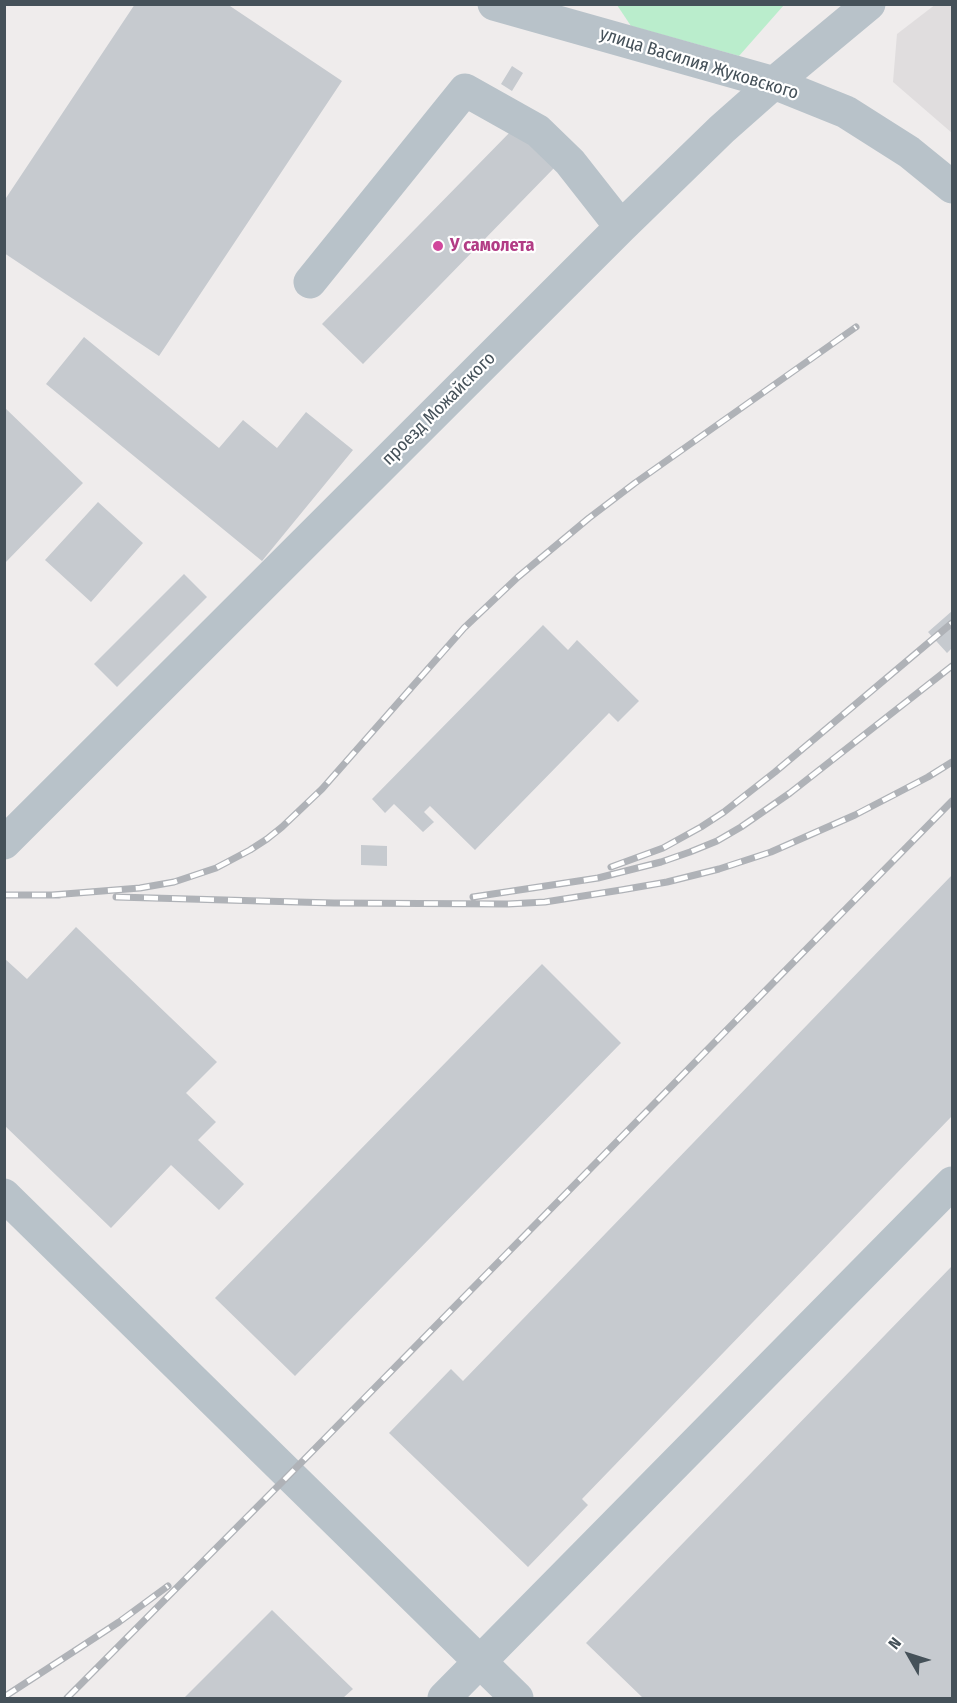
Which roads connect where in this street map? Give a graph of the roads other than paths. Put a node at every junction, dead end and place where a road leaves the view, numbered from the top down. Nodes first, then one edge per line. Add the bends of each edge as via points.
1 (494, 4) edge
2 (868, 4) edge
3 (774, 83) junction
4 (952, 187) edge
5 (621, 228) junction
6 (310, 282) dead end
7 (4, 843) edge
8 (952, 1183) edge
9 (4, 1195) edge
10 (480, 1662) junction
11 (444, 1698) edge
12 (517, 1698) edge

1 - 3 street, улица Василия Жуковского
2 - 3 street, проезд Можайского
3 - 4 street, улица Василия Жуковского via 846,112 909,152
3 - 5 street, проезд Можайского
5 - 6 street via 570,162 538,131 465,90
5 - 7 street, проезд Можайского
8 - 10 street
9 - 10 street
10 - 11 street
10 - 12 street

